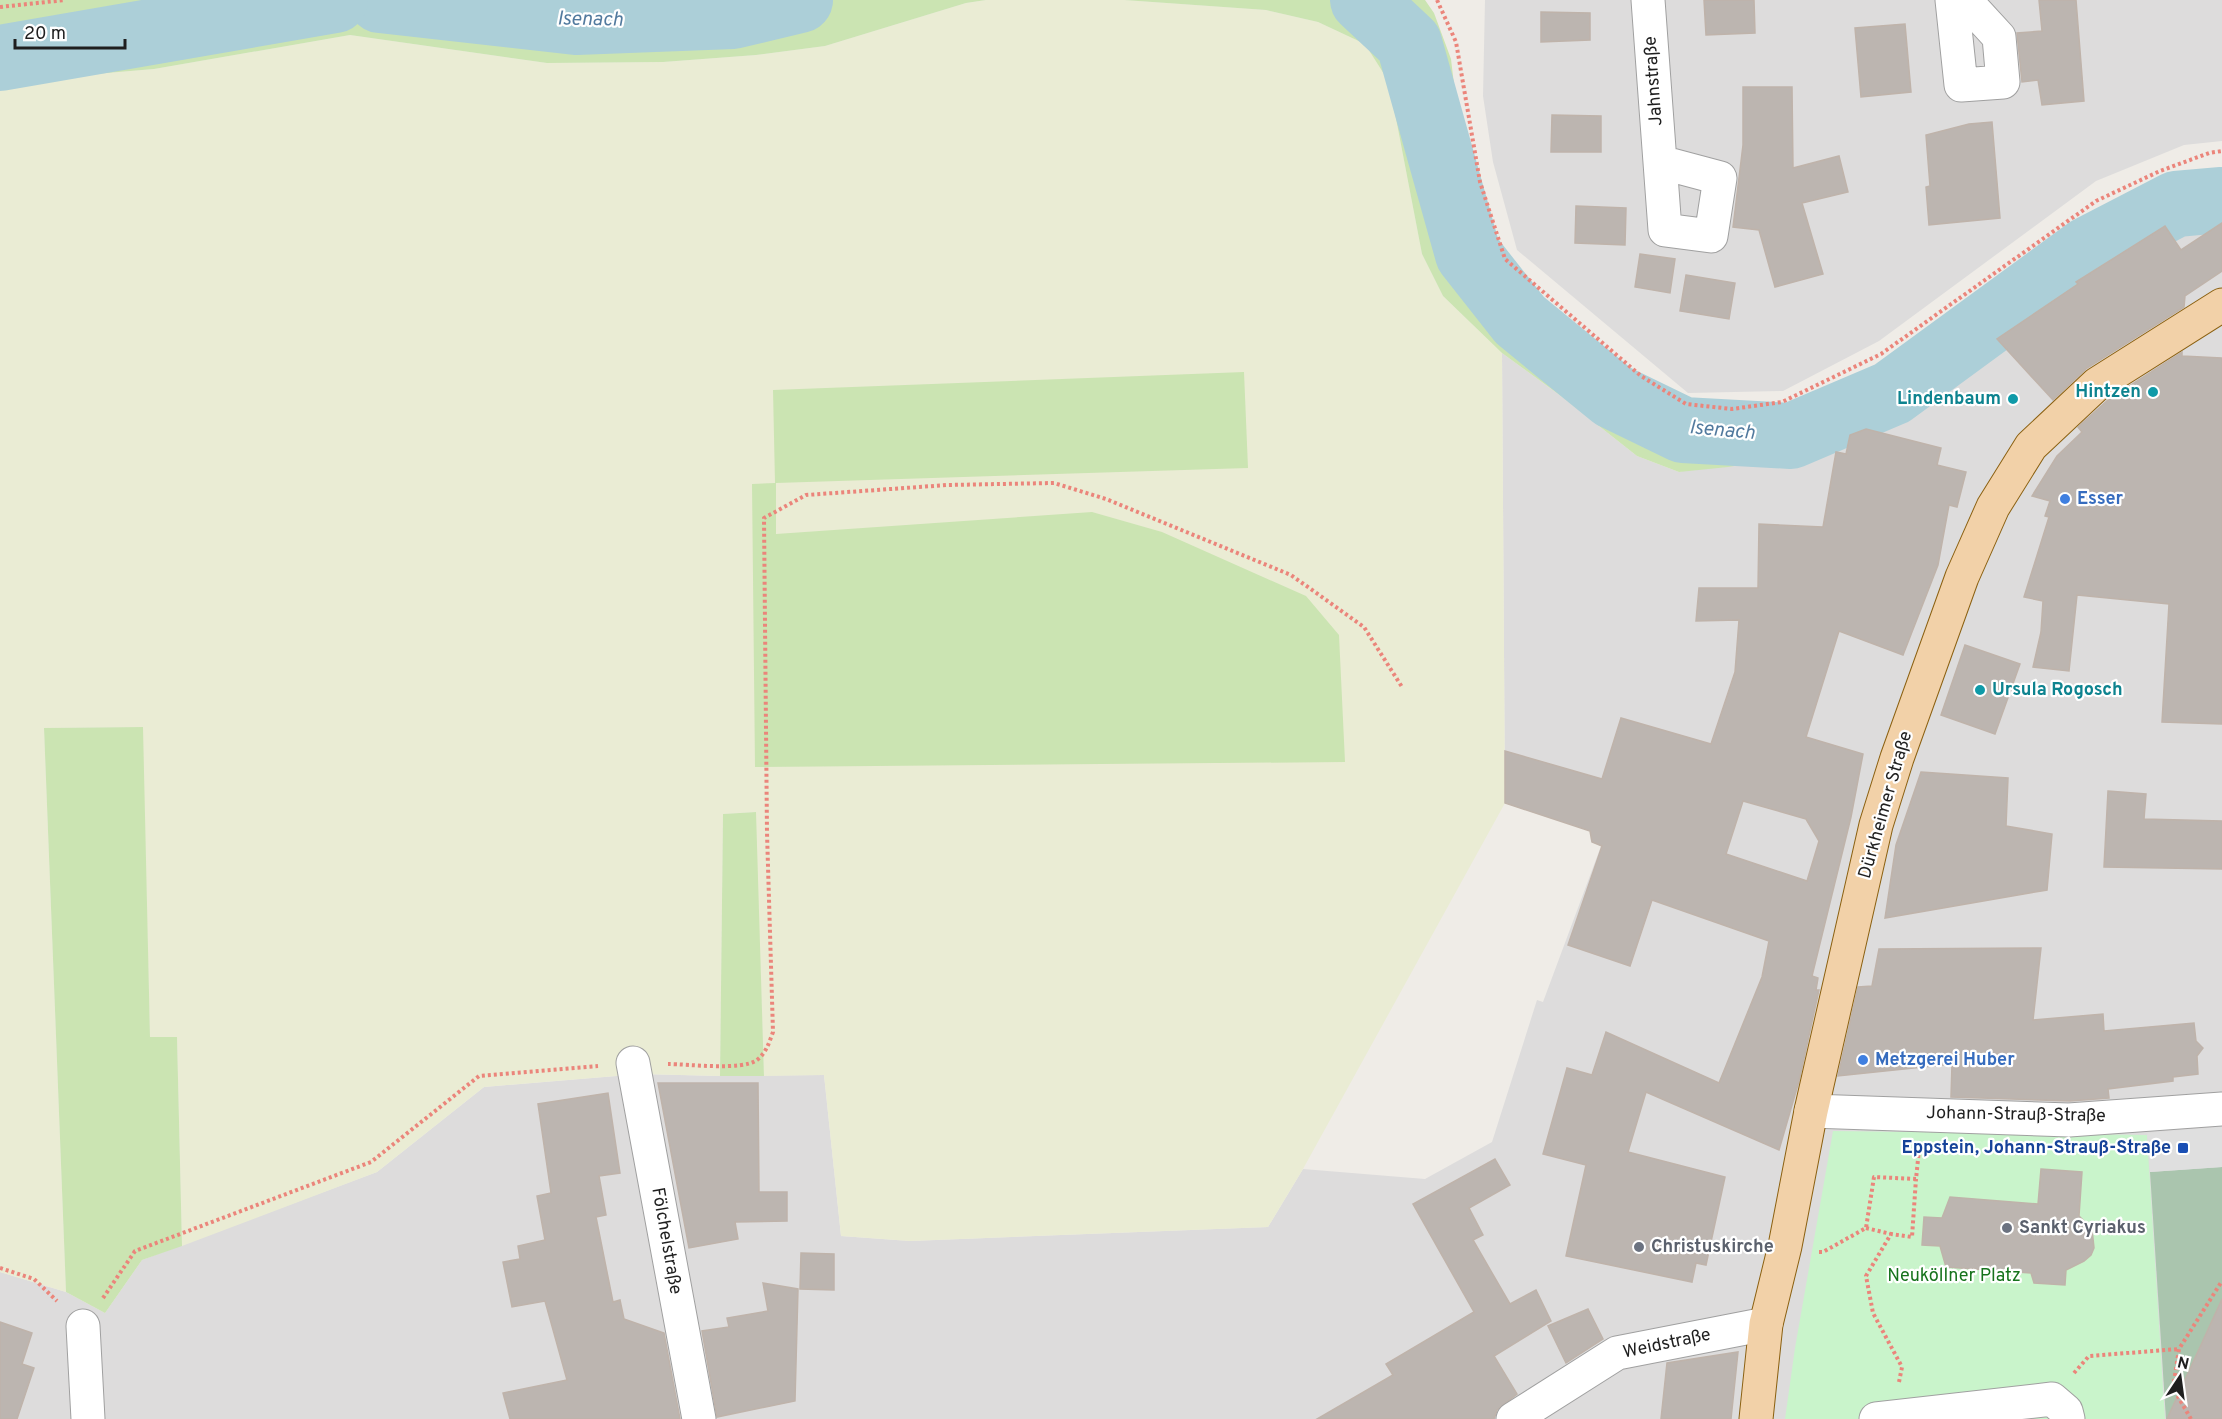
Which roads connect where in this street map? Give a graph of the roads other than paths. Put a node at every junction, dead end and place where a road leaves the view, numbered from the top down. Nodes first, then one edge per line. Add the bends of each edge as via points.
1 (1647, 0) edge
2 (1952, 0) edge
3 (1965, 0) edge
4 (1660, 162) dead end
5 (2222, 305) edge
6 (633, 1063) road end
7 (2222, 1109) edge
8 (1810, 1111) junction
9 (1766, 1324) junction
10 (83, 1326) road end
11 (2060, 1409) edge
12 (1884, 1418) edge
13 (88, 1419) edge
14 (699, 1419) edge
15 (1513, 1419) edge
16 (1756, 1419) edge

1 - 4 street, Jahnstraße
2 - 3 street via 1961,85 2003,82 1999,37
5 - 8 main road, Dürkheimer Straße via 2097,384 2031,447 1992,507 1962,577 1876,825
6 - 14 street, Fölchelstraße
7 - 8 street, Johann-Strauß-Straße via 2069,1120
8 - 9 main road, Dürkheimer Straße
9 - 15 street, Weidstraße via 1617,1353
9 - 16 main road, Dürkheimer Straße
10 - 13 street
11 - 12 street

